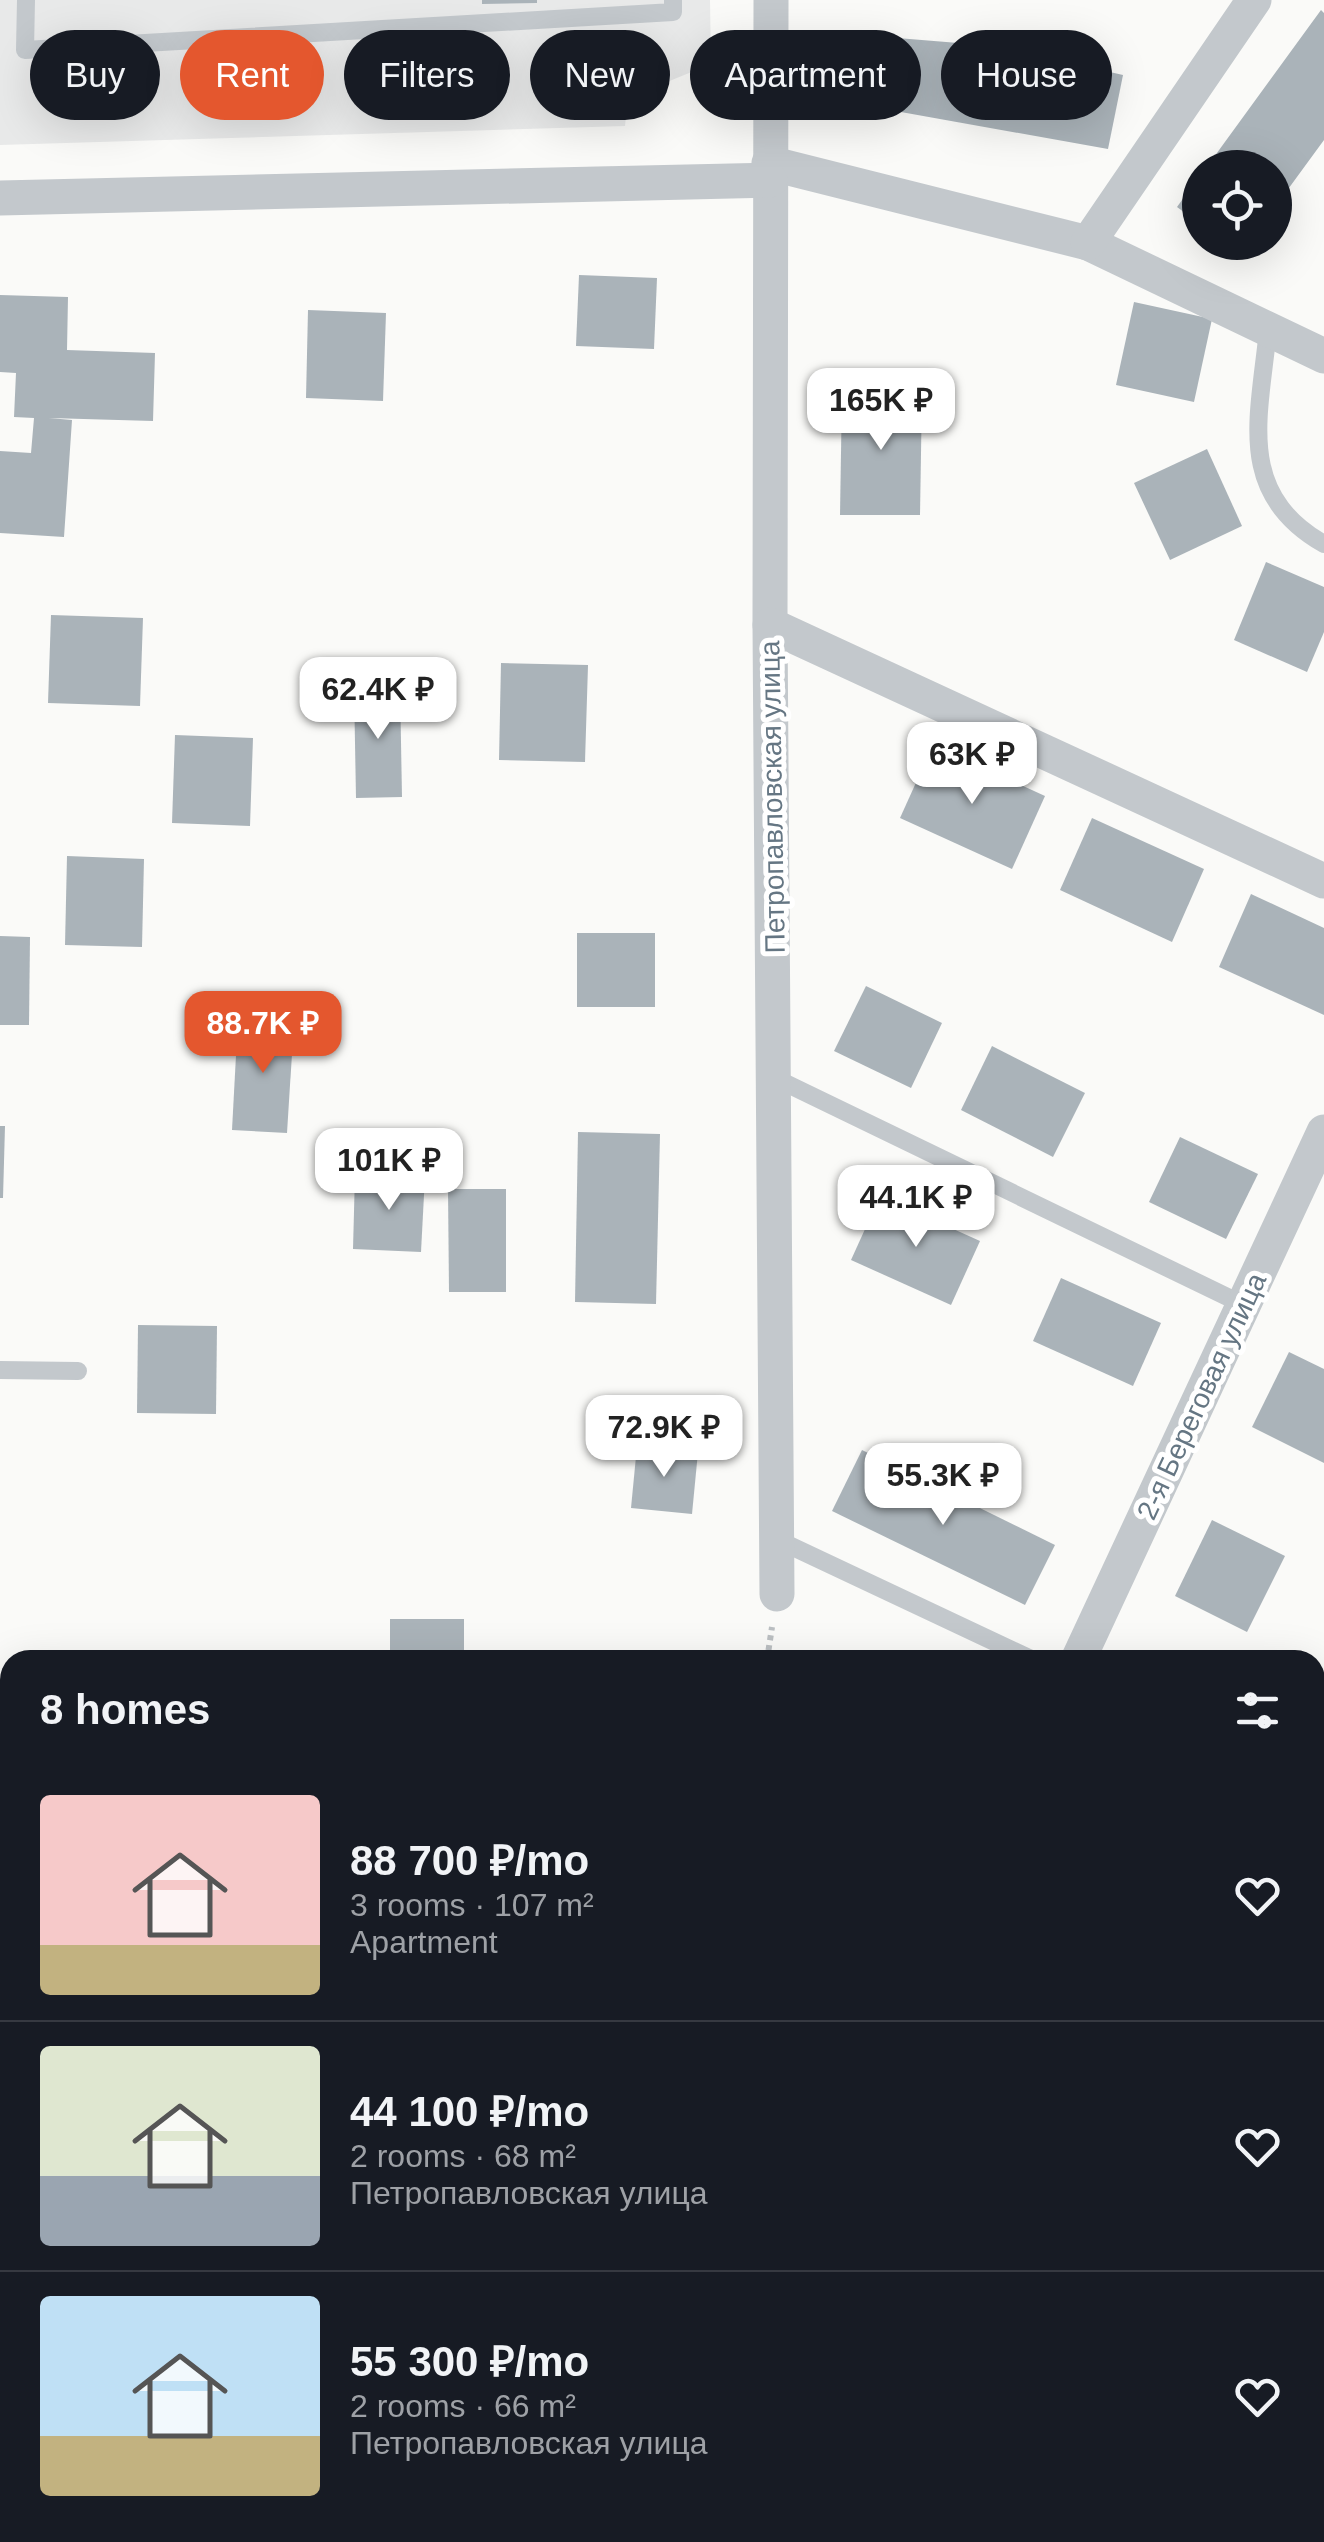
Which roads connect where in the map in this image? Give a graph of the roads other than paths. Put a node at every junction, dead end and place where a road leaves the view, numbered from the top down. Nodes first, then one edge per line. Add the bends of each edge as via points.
1 (26, 0) edge
2 (672, 0) edge
3 (771, 0) edge
4 (1254, 0) edge
5 (770, 171) junction
6 (0, 198) edge
7 (1088, 242) junction
8 (1268, 329) junction
9 (1324, 356) edge
10 (1324, 544) edge
11 (770, 625) junction
12 (1324, 881) edge
13 (775, 1078) junction
14 (1324, 1132) edge
15 (1244, 1305) junction
16 (0, 1370) edge
17 (78, 1371) dead end
18 (776, 1539) junction
19 (777, 1594) dead end
20 (1012, 1650) edge
21 (1083, 1650) edge

1 - 2 lane via 26,50 673,12
3 - 5 street, Петропавловская улица
4 - 7 street
5 - 6 street
5 - 7 street
5 - 11 street, Петропавловская улица
7 - 8 street
8 - 9 street
8 - 10 lane via 1257,448 1269,495 1300,530
11 - 12 street
11 - 13 street, Петропавловская улица
13 - 15 lane
13 - 18 street, Петропавловская улица
14 - 15 street, 2-я Береговая улица
15 - 21 street, 2-я Береговая улица
16 - 17 lane
18 - 19 street, Петропавловская улица
18 - 20 lane

